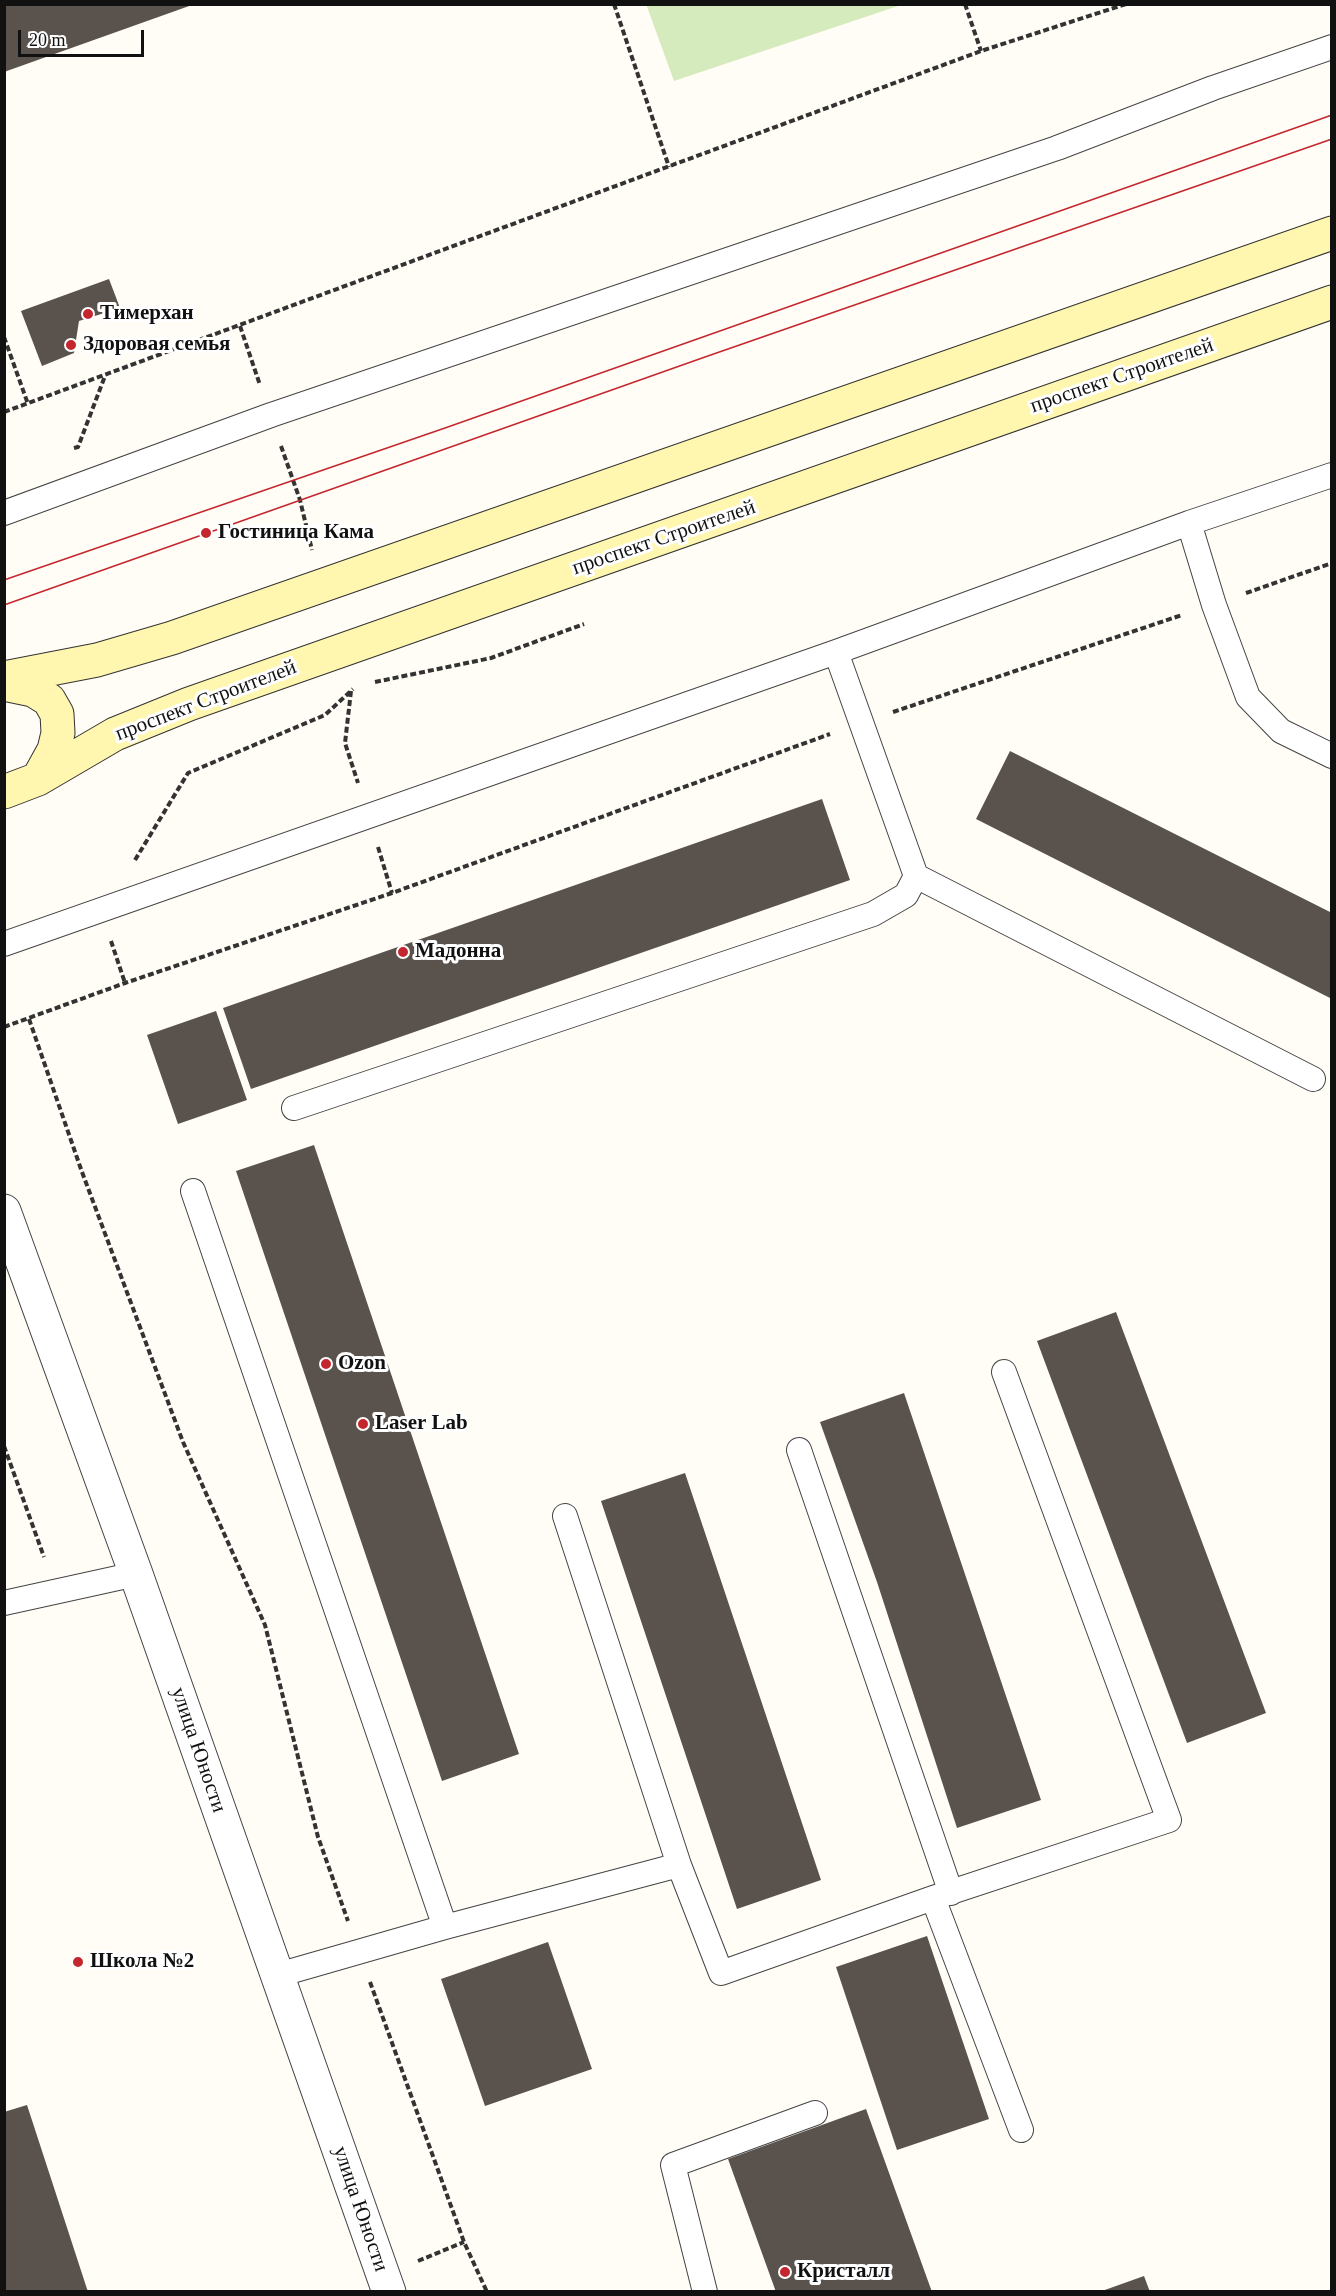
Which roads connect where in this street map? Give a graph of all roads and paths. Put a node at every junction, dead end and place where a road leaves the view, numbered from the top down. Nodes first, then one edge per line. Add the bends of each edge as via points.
1 (614, 4) edge
2 (965, 4) edge
3 (1126, 4) edge
4 (1332, 47) edge
5 (981, 51) junction
6 (669, 166) junction
7 (1332, 233) edge
8 (1332, 302) edge
9 (240, 326) junction
10 (4, 337) edge
11 (105, 375) junction
12 (28, 404) junction
13 (4, 412) edge
14 (271, 415) junction
15 (67, 451) dead end
16 (1332, 475) edge
17 (4, 513) edge
18 (1189, 523) junction
19 (1332, 563) edge
20 (321, 586) junction
21 (1214, 604) junction
22 (584, 624) dead end
23 (340, 651) junction
24 (836, 652) junction
25 (4, 678) edge
26 (4, 684) edge
27 (369, 684) dead end
28 (360, 687) dead end
29 (351, 690) junction
30 (862, 723) junction
31 (1332, 756) edge
32 (38, 779) junction
33 (4, 792) edge
34 (916, 876) junction
35 (113, 906) junction
36 (4, 944) edge
37 (125, 983) junction
38 (29, 1018) junction
39 (4, 1026) edge
40 (1313, 1079) dead end
41 (294, 1108) dead end
42 (193, 1191) dead end
43 (4, 1211) edge
44 (1004, 1372) dead end
45 (4, 1446) edge
46 (799, 1450) dead end
47 (565, 1516) dead end
48 (44, 1557) dead end
49 (136, 1574) junction
50 (4, 1603) edge
51 (679, 1865) junction
52 (942, 1896) junction
53 (445, 1927) junction
54 (358, 1951) junction
55 (278, 1975) junction
56 (815, 2113) dead end
57 (1021, 2130) dead end
58 (389, 2292) edge
59 (487, 2292) edge
60 (705, 2292) edge

1 - 6 path
2 - 5 path
3 - 5 path
4 - 14 lane via 1057,148
5 - 6 path
6 - 9 path
7 - 20 main road
8 - 23 main road, проспект Строителей
9 - 11 path
9 - 14 path
10 - 12 path
11 - 12 path
11 - 15 path via 78,447
12 - 13 path
14 - 17 lane
14 - 20 path via 300,500
16 - 18 lane
18 - 21 lane
18 - 24 lane
19 - 21 path
20 - 25 main road via 97,660
21 - 30 path
21 - 31 lane via 1248,697 1281,730
22 - 27 path via 492,658
23 - 29 path
23 - 32 main road, проспект Строителей via 115,734
24 - 30 lane
24 - 35 lane
26 - 32 main road via 33,690 48,700 57,714 54,750
28 - 29 path
29 - 35 path via 325,715 188,773 121,884
30 - 34 lane
30 - 37 path via 392,892
32 - 33 main road, проспект Строителей
34 - 40 lane
34 - 41 lane via 906,895 873,914
35 - 36 lane
35 - 37 path via 105,923
37 - 38 path
38 - 39 path
38 - 54 path via 183,1442 265,1625 318,1837
42 - 53 lane
43 - 49 street, улица Юности
44 - 52 lane via 1170,1820
45 - 48 path
46 - 52 lane
47 - 51 lane
49 - 50 lane
49 - 55 street, улица Юности
51 - 52 lane via 721,1973
51 - 53 lane
52 - 57 lane
53 - 54 lane
54 - 55 lane
54 - 59 path via 464,2242
55 - 58 street, улица Юности
56 - 60 lane via 673,2164

